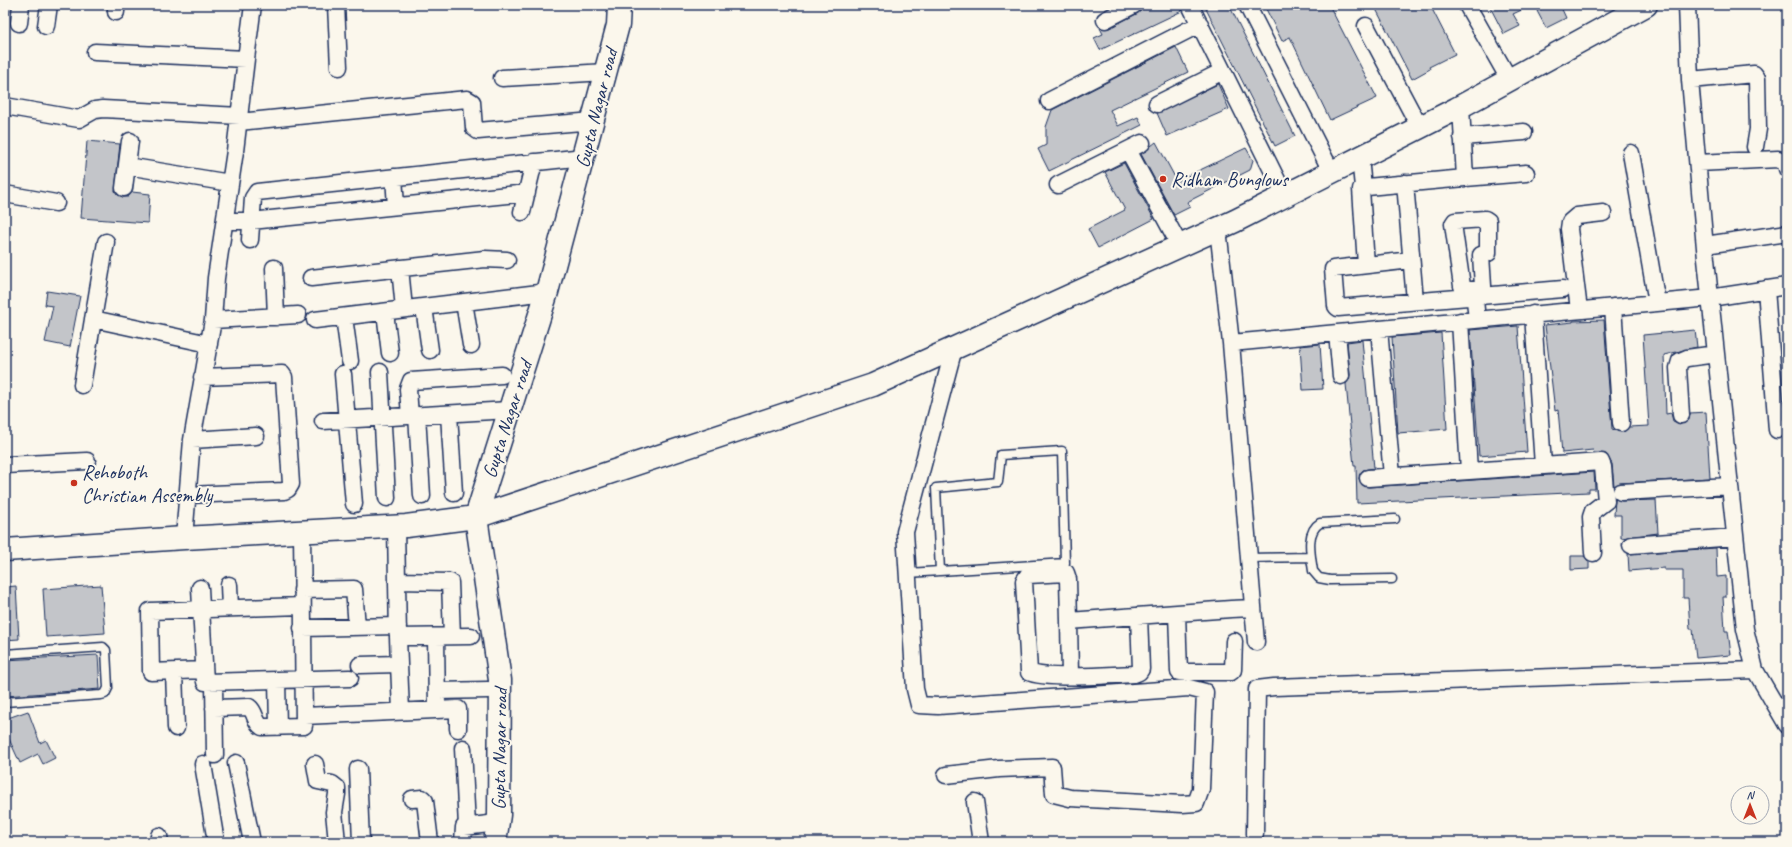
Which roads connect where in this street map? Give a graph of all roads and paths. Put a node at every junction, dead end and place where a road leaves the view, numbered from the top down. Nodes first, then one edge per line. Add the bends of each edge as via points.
1 (21, 5) edge
2 (49, 5) edge
3 (253, 5) edge
4 (336, 5) edge
5 (619, 5) edge
6 (1134, 5) edge
7 (1190, 5) edge
8 (1247, 5) edge
9 (1467, 5) edge
10 (1646, 5) edge
11 (1687, 5) edge
12 (1105, 20) dead end
13 (19, 23) dead end
14 (1200, 24) junction
15 (46, 26) dead end
16 (1366, 26) dead end
17 (95, 52) dead end
18 (246, 59) junction
19 (339, 67) dead end
20 (1223, 71) junction
21 (606, 72) junction
22 (502, 78) dead end
23 (1510, 79) junction
24 (1690, 80) junction
25 (1049, 101) dead end
26 (1157, 104) dead end
27 (5, 106) edge
28 (1461, 107) junction
29 (239, 119) junction
30 (593, 121) junction
31 (1420, 128) junction
32 (1524, 132) dead end
33 (1462, 137) junction
34 (130, 141) dead end
35 (1142, 143) dead end
36 (1755, 147) dead end
37 (1128, 150) junction
38 (1631, 154) dead end
39 (584, 157) junction
40 (1360, 158) junction
41 (534, 162) junction
42 (1698, 163) junction
43 (127, 166) junction
44 (1787, 169) edge
45 (1332, 173) junction
46 (1526, 173) dead end
47 (394, 177) junction
48 (1465, 178) junction
49 (1405, 183) junction
50 (230, 184) junction
51 (1058, 185) dead end
52 (1363, 187) junction
53 (124, 188) dead end
54 (527, 193) junction
55 (5, 194) edge
56 (1285, 196) junction
57 (56, 203) dead end
58 (396, 206) junction
59 (522, 212) dead end
60 (1603, 213) dead end
61 (225, 221) junction
62 (251, 221) junction
63 (1218, 229) junction
64 (1787, 232) edge
65 (250, 240) dead end
66 (106, 242) dead end
67 (1705, 245) junction
68 (1180, 246) junction
69 (507, 260) dead end
70 (1411, 260) junction
71 (1366, 265) junction
72 (274, 268) dead end
73 (400, 268) junction
74 (311, 278) dead end
75 (1787, 286) edge
76 (1563, 289) dead end
77 (1766, 289) junction
78 (547, 292) junction
79 (1474, 293) junction
80 (1710, 298) junction
81 (1415, 300) junction
82 (464, 302) junction
83 (1657, 303) junction
84 (424, 307) junction
85 (1613, 307) junction
86 (404, 309) junction
87 (1579, 310) junction
88 (385, 312) junction
89 (1533, 314) junction
90 (298, 315) dead end
91 (276, 317) junction
92 (344, 317) junction
93 (93, 320) junction
94 (213, 320) junction
95 (315, 320) dead end
96 (1477, 320) junction
97 (1460, 321) junction
98 (1379, 329) junction
99 (1337, 333) junction
100 (1231, 343) junction
101 (209, 344) junction
102 (471, 345) dead end
103 (954, 348) junction
104 (430, 350) dead end
105 (390, 353) dead end
106 (1716, 354) junction
107 (380, 372) dead end
108 (502, 375) dead end
109 (1341, 376) dead end
110 (202, 377) junction
111 (82, 386) dead end
112 (509, 410) junction
113 (449, 414) junction
114 (1681, 415) dead end
115 (413, 416) junction
116 (383, 418) junction
117 (348, 420) junction
118 (323, 421) dead end
119 (1621, 423) dead end
120 (1777, 430) dead end
121 (256, 436) dead end
122 (192, 440) junction
123 (87, 461) dead end
124 (5, 465) edge
125 (1543, 466) junction
126 (1469, 471) junction
127 (1392, 476) junction
128 (1368, 478) dead end
129 (1730, 486) junction
130 (1621, 492) dead end
131 (454, 493) dead end
132 (188, 495) junction
133 (422, 496) dead end
134 (387, 498) dead end
135 (354, 504) dead end
136 (476, 517) junction
137 (1396, 519) dead end
138 (396, 526) junction
139 (302, 531) junction
140 (1734, 537) junction
141 (184, 538) junction
142 (1631, 545) dead end
143 (5, 550) edge
144 (1593, 553) dead end
145 (1311, 557) junction
146 (1249, 558) junction
147 (940, 571) junction
148 (908, 573) junction
149 (1392, 579) dead end
150 (397, 581) junction
151 (229, 585) dead end
152 (200, 588) dead end
153 (302, 590) junction
154 (302, 606) junction
155 (230, 608) junction
156 (1253, 608) junction
157 (201, 609) junction
158 (1177, 613) junction
159 (1139, 616) junction
160 (1069, 620) junction
161 (357, 627) junction
162 (302, 628) junction
163 (398, 632) junction
164 (452, 636) junction
165 (471, 636) dead end
166 (436, 637) junction
167 (1234, 641) dead end
168 (1256, 642) dead end
169 (5, 654) edge
170 (399, 664) junction
171 (360, 665) dead end
172 (204, 670) junction
173 (1755, 670) junction
174 (174, 672) junction
175 (1070, 676) junction
176 (350, 678) dead end
177 (303, 679) junction
178 (277, 680) junction
179 (214, 683) junction
180 (488, 690) dead end
181 (437, 691) junction
182 (5, 702) edge
183 (214, 708) junction
184 (437, 710) junction
185 (401, 711) junction
186 (304, 716) junction
187 (1787, 725) edge
188 (278, 727) junction
189 (176, 728) dead end
190 (458, 729) dead end
191 (463, 748) dead end
192 (236, 763) dead end
193 (315, 764) dead end
194 (358, 769) dead end
195 (946, 774) dead end
196 (412, 799) dead end
197 (975, 802) dead end
198 (467, 826) junction
199 (496, 833) edge
200 (1255, 834) dead end
201 (216, 842) edge
202 (252, 842) edge
203 (337, 842) edge
204 (361, 842) edge
205 (430, 842) edge
206 (464, 842) edge
207 (981, 842) edge

1 - 13 street
2 - 15 street
3 - 18 street
4 - 19 street
5 - 21 street, Gupta Nagar road via 618,25
6 - 12 street
7 - 14 street
8 - 45 street
9 - 23 street
10 - 23 street
11 - 24 street
14 - 20 street
14 - 25 street
16 - 31 street
17 - 18 street
18 - 29 street
20 - 26 street
20 - 56 street
21 - 22 street
21 - 30 street, Gupta Nagar road
23 - 28 street
24 - 36 street via 1754,74 1758,122
24 - 42 street
27 - 29 street via 79,119 103,108
28 - 31 street
28 - 33 street
29 - 30 street via 467,99 472,102 474,128 478,131
29 - 50 street
30 - 39 street, Gupta Nagar road
31 - 40 street
32 - 33 street
33 - 48 street
34 - 43 street
35 - 37 street
37 - 51 street
37 - 68 street
38 - 83 street
39 - 41 street
39 - 78 street, Gupta Nagar road
40 - 45 street
40 - 52 street
41 - 47 street
41 - 54 street
42 - 44 street via 1778,159 1786,163
42 - 67 street
43 - 50 street
43 - 53 street
45 - 56 street
46 - 48 street
47 - 58 street
47 - 62 street via 257,192 253,198
48 - 49 street
49 - 52 street
49 - 70 street
50 - 61 street
52 - 71 street via 1361,189
54 - 58 street
54 - 59 street
55 - 57 street
56 - 63 street
58 - 62 street
60 - 87 street via 1577,216 1570,222
61 - 62 street
61 - 94 street via 216,278
62 - 65 street
63 - 68 street
63 - 100 street
64 - 67 street
66 - 93 street
67 - 80 street
68 - 103 street
69 - 73 street via 485,259
70 - 71 street
70 - 81 street
71 - 81 street via 1333,269 1335,303 1338,308
72 - 91 street
73 - 74 street
73 - 86 street
75 - 77 street
76 - 79 street
77 - 80 street
77 - 120 street
78 - 82 street
78 - 112 street, Gupta Nagar road
79 - 81 street
79 - 96 street
80 - 83 street
80 - 106 street
82 - 84 street
82 - 102 street
83 - 85 street
84 - 86 street
84 - 104 street
85 - 87 street
85 - 119 street
86 - 88 street
87 - 89 street
88 - 92 street
88 - 105 street
89 - 96 street
89 - 125 street
90 - 91 street
91 - 94 street
92 - 95 street
92 - 117 street
93 - 101 street
93 - 111 street
94 - 101 street
96 - 97 street
97 - 98 street
97 - 126 street
98 - 99 street
98 - 127 street
99 - 100 street
99 - 109 street
100 - 146 street
101 - 110 street
103 - 136 street via 873,385
103 - 148 street via 906,532
106 - 114 street via 1680,361 1678,368
106 - 129 street
107 - 116 street
108 - 115 street via 411,381 408,389
110 - 122 street
110 - 132 street via 282,374 291,484 284,491
112 - 113 street
112 - 136 street, Gupta Nagar road
113 - 115 street
113 - 131 street
115 - 116 street
115 - 133 street
116 - 117 street
116 - 134 street
117 - 118 street
117 - 135 street
121 - 122 street
122 - 132 street
123 - 124 street
125 - 126 street
125 - 144 street via 1597,462 1602,464 1606,501 1593,511 1591,517
126 - 127 street
127 - 128 street
129 - 130 street
129 - 140 street
132 - 141 street
136 - 138 street
136 - 199 street, Gupta Nagar road via 500,680
137 - 145 lane via 1320,523 1311,535
138 - 139 street
138 - 150 street
139 - 141 street
139 - 153 street
140 - 142 street
140 - 173 street via 1745,629
141 - 143 street
145 - 146 lane
145 - 149 lane via 1313,571 1319,578
146 - 156 street
147 - 147 lane via 1065,563 1062,451 1001,455 998,482 936,488
147 - 148 lane
148 - 195 street via 915,689 919,705 938,706 1189,688 1205,692 1201,789 1196,803 1070,798 1054,794 1052,767
150 - 163 street
150 - 164 street via 450,582
151 - 155 street
152 - 157 street
153 - 154 street
153 - 161 street via 354,589
154 - 155 street
154 - 162 street
155 - 157 street
156 - 158 street
156 - 168 street
157 - 172 street
157 - 174 street via 150,611 150,670
158 - 159 street
158 - 167 street via 1179,672 1231,672
159 - 160 street
159 - 175 street via 1139,672
160 - 175 street
160 - 175 street via 1066,574 1028,575 1024,581 1029,672
161 - 162 street
161 - 163 street
162 - 177 street
163 - 166 street
163 - 170 street
164 - 165 street
164 - 166 street
166 - 181 street
169 - 182 lane via 103,647 106,650 108,688 105,694 101,695
170 - 171 street
170 - 185 street
172 - 174 street
172 - 179 street via 205,682
173 - 187 street
173 - 200 street via 1257,689
174 - 189 street
176 - 177 street
177 - 178 street
177 - 186 street
178 - 179 street
178 - 188 street
179 - 183 street
180 - 181 street
181 - 184 street
183 - 188 street via 249,707 259,725
183 - 201 street via 209,759
184 - 185 street
184 - 190 street via 458,709
185 - 186 street
186 - 188 street via 302,727
191 - 198 street
192 - 202 street
193 - 203 street via 318,781 332,784 337,788 334,812
194 - 204 street
196 - 205 street via 422,798 425,801
197 - 207 street
198 - 199 street
198 - 206 street via 463,827

